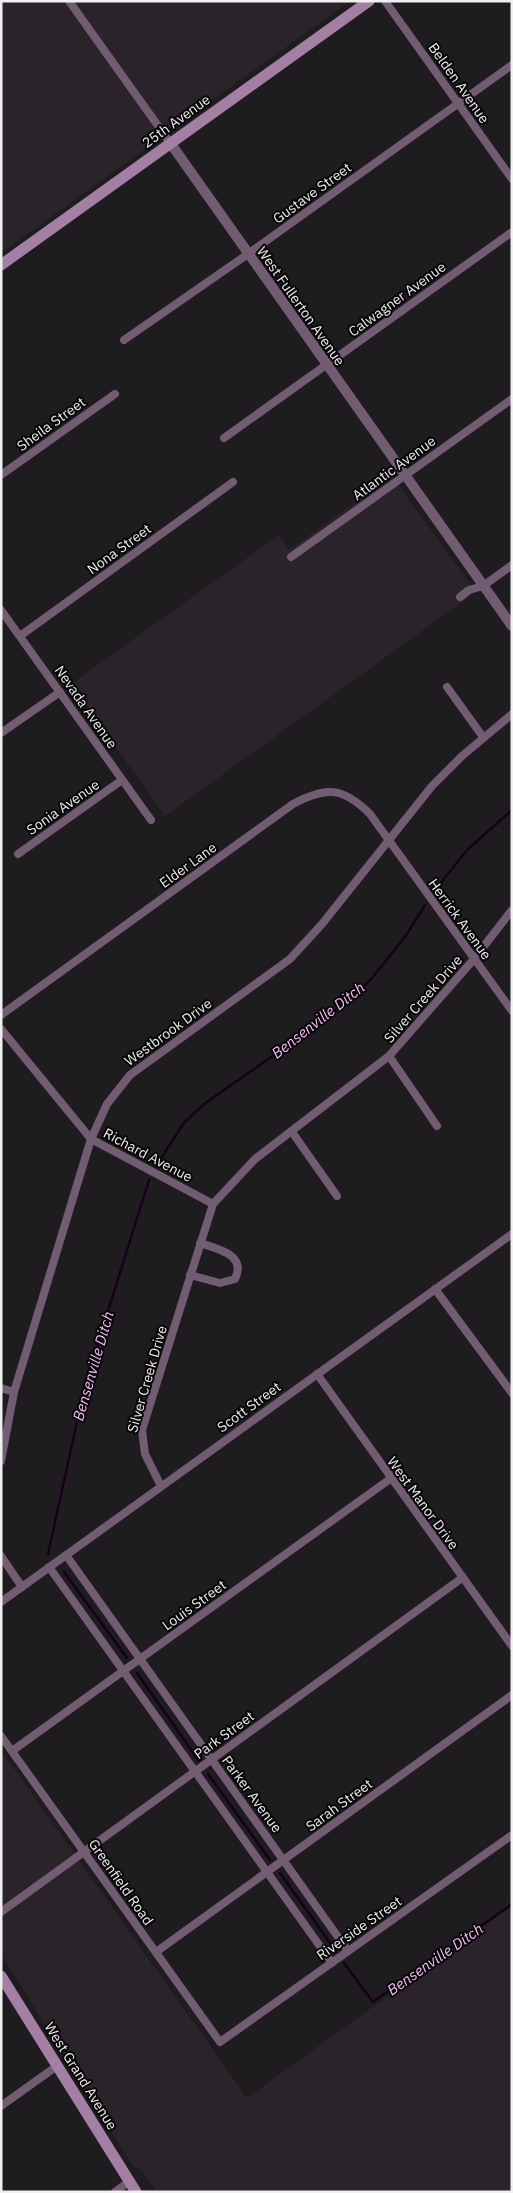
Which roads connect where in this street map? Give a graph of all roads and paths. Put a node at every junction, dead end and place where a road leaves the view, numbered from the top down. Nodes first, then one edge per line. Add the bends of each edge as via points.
1 (69, 1) edge
2 (369, 1) edge
3 (386, 1) edge
4 (512, 65) edge
5 (458, 104) junction
6 (171, 144) junction
7 (512, 179) edge
8 (512, 232) edge
9 (248, 254) junction
10 (1, 265) edge
11 (124, 340) dead end
12 (326, 366) junction
13 (115, 394) dead end
14 (512, 399) edge
15 (224, 438) dead end
16 (1, 475) edge
17 (405, 475) junction
18 (233, 482) dead end
19 (291, 557) dead end
20 (512, 566) edge
21 (483, 586) junction
22 (460, 597) dead end
23 (1, 610) edge
24 (512, 626) edge
25 (20, 636) junction
26 (447, 687) dead end
27 (60, 692) junction
28 (512, 714) edge
29 (1, 733) edge
30 (483, 738) junction
31 (122, 780) junction
32 (151, 820) dead end
33 (389, 840) junction
34 (18, 854) dead end
35 (512, 910) edge
36 (474, 959) junction
37 (512, 1012) edge
38 (1, 1015) edge
39 (1, 1029) edge
40 (389, 1056) junction
41 (437, 1126) dead end
42 (292, 1132) junction
43 (90, 1139) junction
44 (337, 1196) dead end
45 (213, 1204) junction
46 (512, 1234) edge
47 (200, 1243) junction
48 (190, 1275) junction
49 (434, 1289) junction
50 (317, 1374) junction
51 (1, 1388) edge
52 (14, 1392) junction
53 (512, 1393) edge
54 (1, 1461) edge
55 (390, 1479) junction
56 (161, 1486) junction
57 (66, 1555) junction
58 (1, 1556) edge
59 (50, 1567) junction
60 (462, 1578) junction
61 (22, 1587) junction
62 (1, 1602) edge
63 (512, 1646) edge
64 (140, 1659) junction
65 (123, 1672) junction
66 (512, 1695) edge
67 (1, 1736) edge
68 (12, 1751) junction
69 (212, 1759) junction
70 (195, 1772) junction
71 (512, 1835) edge
72 (85, 1852) junction
73 (284, 1860) junction
74 (267, 1872) junction
75 (1, 1912) edge
76 (348, 1951) junction
77 (156, 1952) junction
78 (332, 1962) junction
79 (1, 1976) edge
80 (220, 2042) joint
81 (57, 2066) junction
82 (1, 2106) edge
83 (130, 2182) junction
84 (115, 2192) edge
85 (136, 2192) edge

1 - 6 street, West Fullerton Avenue
2 - 6 main road, 25th Avenue
3 - 5 street, Belden Avenue
4 - 5 street, Gustave Street
5 - 7 street, Belden Avenue
5 - 9 street, Gustave Street
6 - 9 street, West Fullerton Avenue
6 - 10 main road, 25th Avenue
8 - 12 street, Calwagner Avenue
9 - 11 street, Gustave Street
9 - 12 street, West Fullerton Avenue
12 - 15 street, Calwagner Avenue
12 - 17 street, West Fullerton Avenue
13 - 16 street, Sheila Street
14 - 17 street, Atlantic Avenue
17 - 19 street, Atlantic Avenue
17 - 21 street, West Fullerton Avenue
18 - 25 street, Nona Street
20 - 21 street
21 - 22 street
21 - 24 street, West Fullerton Avenue
23 - 25 street, Nevada Avenue
25 - 27 street, Nevada Avenue
26 - 30 street
27 - 29 street
27 - 31 street, Nevada Avenue
28 - 30 street, Westbrook Drive
30 - 33 street, Westbrook Drive via 432,786
31 - 32 street, Nevada Avenue
31 - 34 street, Sonia Avenue
33 - 36 street, Herrick Avenue
33 - 38 street, Elder Lane via 370,814 351,797 328,791 309,795
33 - 43 street, Westbrook Drive via 290,959 130,1075 107,1104
35 - 36 street, Silver Creek Drive
36 - 37 street, Herrick Avenue
36 - 40 street, Silver Creek Drive
39 - 43 street, Richard Avenue
40 - 41 street, Silver Creek Drive
40 - 42 street, Silver Creek Drive
42 - 44 street
42 - 45 street, Silver Creek Drive via 242,1170
43 - 45 street, Richard Avenue
43 - 52 street, Westbrook Drive
45 - 47 street, Silver Creek Drive
46 - 49 street, Scott Street
47 - 48 street, Silver Creek Drive
47 - 48 street via 231,1254 238,1272 235,1279 224,1283
48 - 56 street, Silver Creek Drive via 142,1430 144,1454
49 - 50 street, Scott Street
49 - 53 street
50 - 55 street, West Manor Drive
50 - 56 street, Scott Street
51 - 52 street
52 - 54 street, Westbrook Drive
55 - 60 street, West Manor Drive
55 - 64 street, Louis Street
56 - 57 street, Scott Street
57 - 59 street, Scott Street
57 - 64 street, Parker Avenue
58 - 61 street
59 - 61 street, Scott Street
59 - 65 street
60 - 63 street, West Manor Drive
60 - 69 street, Park Street
61 - 62 street, Scott Street
64 - 65 street, Louis Street
64 - 69 street, Parker Avenue
65 - 68 street, Louis Street
65 - 70 street
66 - 73 street, Sarah Street
67 - 68 street, Greenfield Road
68 - 72 street, Greenfield Road
69 - 70 street, Park Street
69 - 73 street, Parker Avenue
70 - 72 street, Park Street
70 - 74 street
71 - 76 street, Riverside Street
72 - 75 street, Park Street
72 - 77 street, Greenfield Road
73 - 74 street, Sarah Street
73 - 76 street, Parker Avenue
74 - 77 street, Sarah Street
74 - 78 street
76 - 78 street, Riverside Street
77 - 80 street, Greenfield Road
78 - 80 street, Riverside Street
79 - 81 main road, West Grand Avenue
81 - 82 street
81 - 83 main road, West Grand Avenue
83 - 84 street
83 - 85 main road, West Grand Avenue

